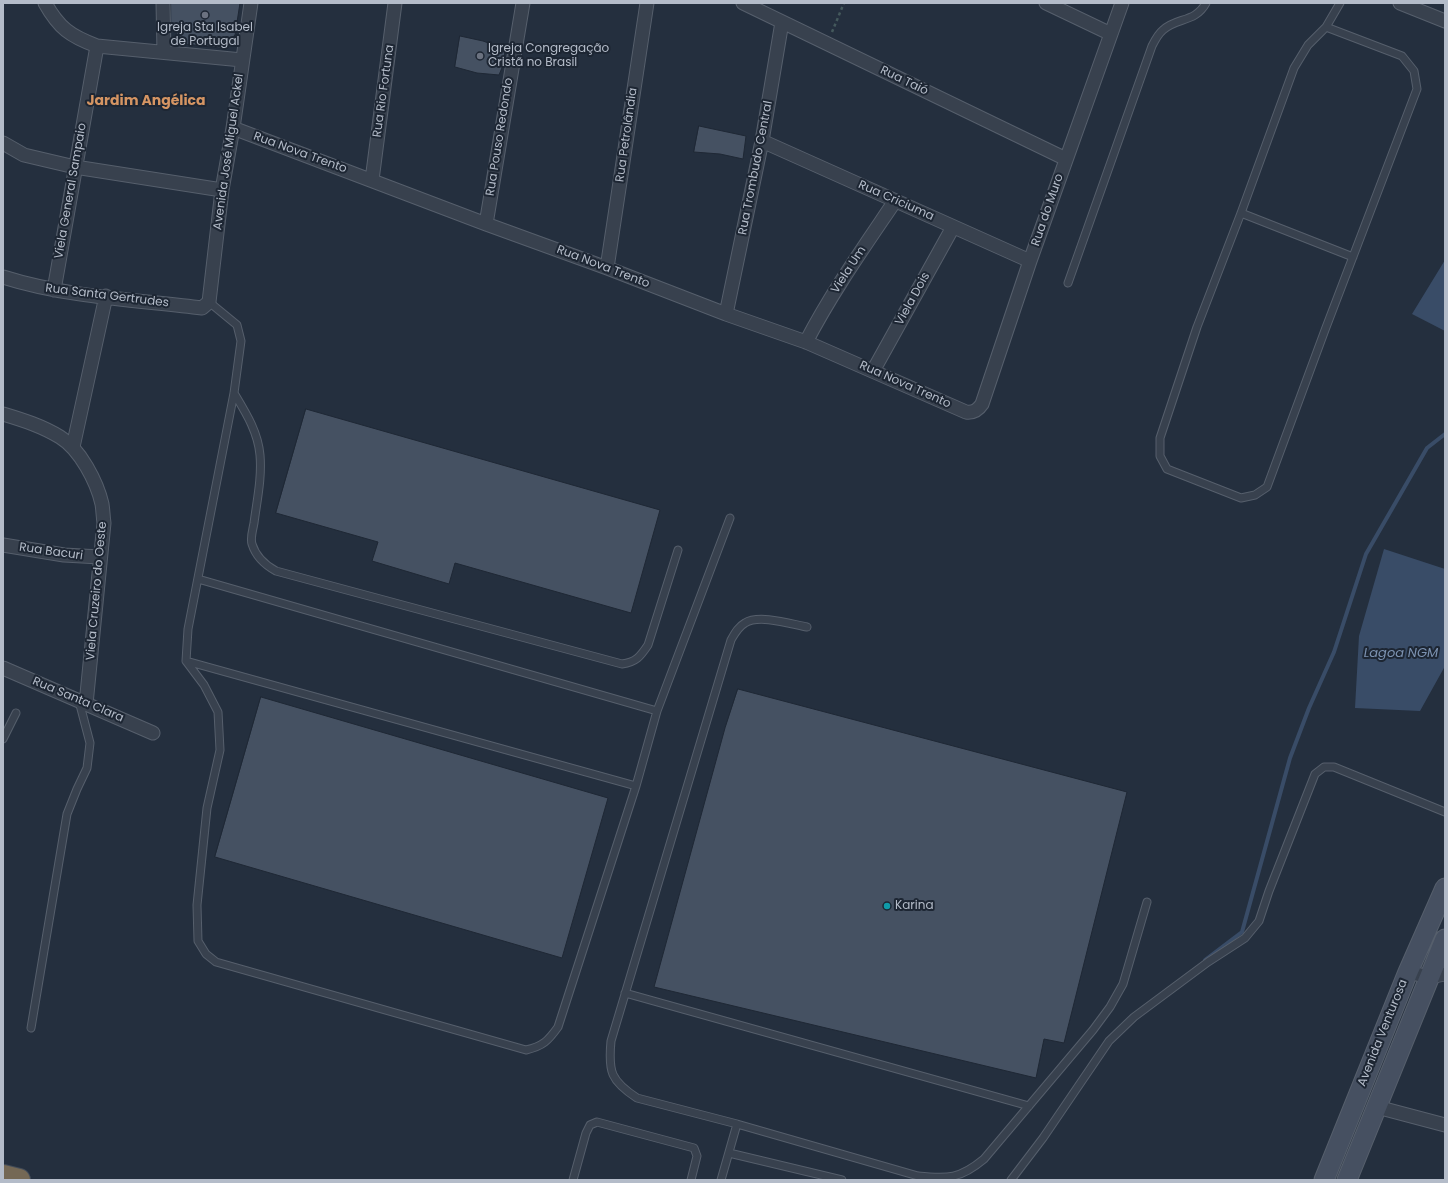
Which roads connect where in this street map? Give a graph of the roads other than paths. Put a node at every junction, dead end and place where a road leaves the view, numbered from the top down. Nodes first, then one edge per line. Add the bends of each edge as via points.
1 (45, 3) edge
2 (163, 3) edge
3 (251, 3) edge
4 (395, 3) edge
5 (522, 3) edge
6 (647, 3) edge
7 (743, 3) edge
8 (1046, 3) edge
9 (1122, 3) edge
10 (1206, 3) edge
11 (1340, 3) edge
12 (1400, 3) edge
13 (1445, 21) edge
14 (782, 22) junction
15 (1326, 27) junction
16 (1111, 34) junction
17 (98, 46) junction
18 (164, 52) junction
19 (242, 60) junction
20 (233, 128) junction
21 (762, 141) junction
22 (3, 143) edge
23 (1066, 159) junction
24 (76, 167) junction
25 (372, 180) junction
26 (222, 190) junction
27 (895, 201) junction
28 (1241, 213) junction
29 (486, 224) junction
30 (953, 227) junction
31 (1353, 257) junction
32 (1030, 262) junction
33 (607, 268) junction
34 (3, 277) edge
35 (1068, 283) dead end
36 (54, 290) junction
37 (106, 296) junction
38 (209, 302) junction
39 (726, 314) junction
40 (806, 342) junction
41 (873, 370) junction
42 (234, 393) junction
43 (970, 413) joint
44 (3, 414) edge
45 (73, 447) junction
46 (730, 518) dead end
47 (3, 545) edge
48 (678, 550) dead end
49 (100, 557) junction
50 (198, 579) junction
51 (807, 627) dead end
52 (186, 660) junction
53 (3, 668) edge
54 (83, 702) junction
55 (657, 711) junction
56 (16, 713) dead end
57 (153, 733) dead end
58 (3, 739) edge
59 (636, 786) junction
60 (1445, 812) edge
61 (1445, 888) edge
62 (1147, 902) dead end
63 (1445, 939) edge
64 (1418, 951) junction
65 (1439, 968) edge
66 (1408, 972) junction
67 (625, 993) junction
68 (31, 1028) dead end
69 (1029, 1106) junction
70 (1377, 1106) junction
71 (737, 1124) junction
72 (1445, 1126) edge
73 (729, 1153) junction
74 (3, 1176) edge
75 (20, 1180) edge
76 (574, 1180) edge
77 (691, 1180) edge
78 (721, 1180) edge
79 (842, 1180) edge
80 (1011, 1180) edge
81 (1324, 1180) edge
82 (1347, 1180) edge

1 - 17 street via 66,31
2 - 18 street
3 - 19 street, Avenida José Miguel Ackel
4 - 25 street, Rua Rio Fortuna
5 - 29 street, Rua Pouso Redondo
6 - 33 street, Rua Petrolândia
7 - 14 street, Rua Taió
8 - 16 street
9 - 16 street, Rua do Muro
10 - 35 lane via 1194,16 1163,30 1152,46
11 - 15 lane
12 - 13 street
14 - 21 street, Rua Trombudo Central
14 - 23 street, Rua Taió
15 - 28 lane via 1308,45 1294,68
15 - 31 lane via 1402,56 1414,71 1417,89
16 - 23 street, Rua do Muro
17 - 18 street
17 - 24 street, Viela General Sampaio
18 - 19 street
19 - 20 street, Avenida José Miguel Ackel
20 - 25 street, Rua Nova Trento
20 - 26 street, Avenida José Miguel Ackel
21 - 27 street, Rua Criciuma
21 - 39 street, Rua Trombudo Central
22 - 24 street via 24,155
23 - 32 street, Rua do Muro
24 - 26 street
24 - 36 street, Viela General Sampaio
25 - 29 street, Rua Nova Trento
26 - 38 street, Avenida José Miguel Ackel
27 - 30 street, Rua Criciuma
27 - 40 street, Viela Um via 820,314
28 - 31 lane
28 - 31 lane via 1197,327 1160,438 1160,456 1167,469 1241,498 1255,495 1267,487
29 - 33 street, Rua Nova Trento
30 - 32 street, Rua Criciuma
30 - 41 street, Viela Dois
32 - 43 street, Rua do Muro via 982,404
33 - 39 street, Rua Nova Trento
34 - 36 street, Rua Santa Gertrudes
36 - 37 street, Rua Santa Gertrudes
37 - 38 street, Rua Santa Gertrudes via 202,308
37 - 45 street
38 - 42 lane via 237,325 240,332
39 - 40 street, Rua Nova Trento
40 - 41 street, Rua Nova Trento
41 - 43 street, Rua Nova Trento
42 - 48 lane via 249,418 260,453 261,470 251,543 265,565 276,571 622,664 633,662 642,655 648,645
42 - 50 lane
44 - 45 street via 48,430
45 - 49 street, Viela Cruzeiro do Oeste via 95,484 102,504 104,522
46 - 55 lane
47 - 49 street, Rua Bacuri via 64,555
49 - 54 street, Viela Cruzeiro do Oeste
50 - 52 lane via 188,629
50 - 55 lane
51 - 67 lane via 757,618 746,622 731,640
52 - 59 lane
52 - 59 lane via 204,685 218,712 220,750 207,808 197,905 198,941 206,954 216,962 526,1050 538,1047 550,1039 558,1027
53 - 54 street, Rua Santa Clara
54 - 57 street, Rua Santa Clara
54 - 68 lane via 90,743 87,768 67,814
55 - 59 lane
56 - 58 lane
60 - 80 lane via 1334,767 1324,767 1315,774 1259,921 1245,938 1134,1017 1110,1041 1044,1138
61 - 64 street, Avenida Venturosa
62 - 69 lane via 1123,984 1110,1007
63 - 65 street, Avenida Venturosa
64 - 65 street
64 - 66 street, Avenida Venturosa
65 - 66 street
65 - 70 street, Avenida Venturosa
66 - 81 street, Avenida Venturosa
67 - 69 lane
67 - 71 lane via 611,1041 609,1060 614,1077 623,1089 637,1098
69 - 71 lane via 984,1159 972,1169 943,1178 918,1176
70 - 72 street
70 - 82 street, Avenida Venturosa
71 - 73 lane
73 - 78 lane
73 - 79 lane
74 - 75 highway
76 - 77 lane via 586,1133 590,1125 597,1122 694,1148 697,1156

